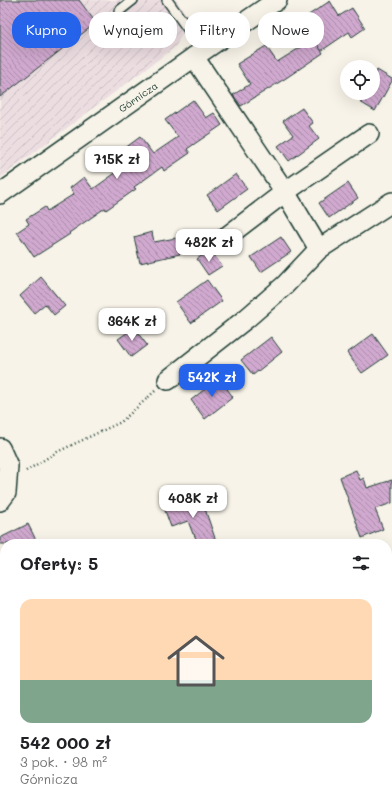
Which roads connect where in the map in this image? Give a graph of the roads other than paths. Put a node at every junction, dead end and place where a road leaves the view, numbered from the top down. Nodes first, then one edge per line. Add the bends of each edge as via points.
1 (133, 0) edge
2 (167, 0) edge
3 (277, 0) edge
4 (119, 11) dead end
5 (199, 54) junction
6 (369, 134) dead end
7 (285, 192) junction
8 (0, 194) edge
9 (392, 202) edge
10 (221, 241) dead end
11 (319, 248) junction
12 (168, 380) road end
13 (0, 448) edge
14 (3, 497) edge

1 - 4 lane
2 - 5 lane
3 - 5 street, Górnicza
5 - 7 street
5 - 8 street, Górnicza
6 - 7 street
7 - 10 street
7 - 11 street
9 - 11 street
11 - 12 street via 285,285 258,309
13 - 14 street via 8,466

